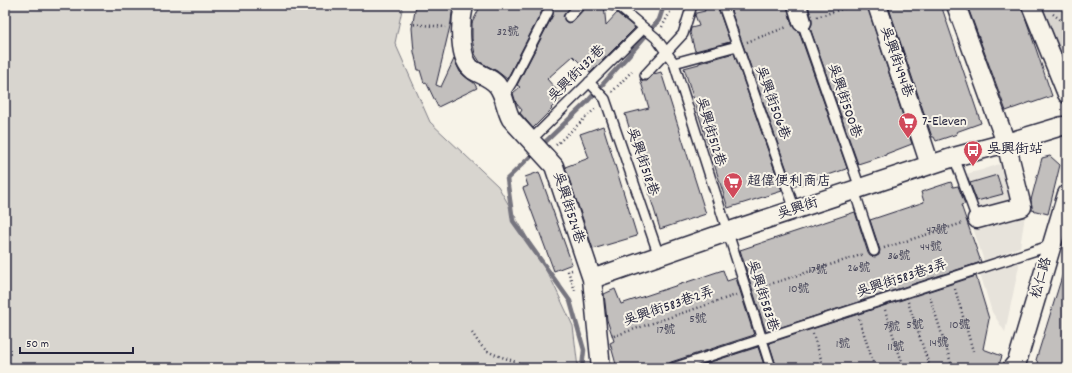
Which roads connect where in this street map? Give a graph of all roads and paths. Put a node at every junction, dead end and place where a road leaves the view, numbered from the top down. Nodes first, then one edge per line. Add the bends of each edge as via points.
1 (464, 5) edge
2 (580, 5) edge
3 (611, 5) edge
4 (674, 5) edge
5 (692, 5) edge
6 (723, 5) edge
7 (797, 5) edge
8 (876, 5) edge
9 (956, 5) edge
10 (1031, 5) edge
11 (548, 12) dead end
12 (569, 17) dead end
13 (802, 22) joint
14 (410, 24) dead end
15 (644, 28) junction
16 (460, 30) junction
17 (656, 38) junction
18 (737, 46) junction
19 (666, 51) junction
20 (674, 63) junction
21 (636, 67) dead end
22 (645, 75) dead end
23 (589, 82) junction
24 (1067, 94) edge
25 (503, 96) junction
26 (606, 99) junction
27 (1067, 126) edge
28 (530, 140) junction
29 (1006, 143) junction
30 (545, 155) junction
31 (954, 157) junction
32 (930, 165) junction
33 (857, 189) junction
34 (1067, 194) edge
35 (795, 210) junction
36 (977, 219) joint
37 (727, 232) junction
38 (1052, 245) junction
39 (874, 251) dead end
40 (659, 256) junction
41 (951, 277) junction
42 (592, 279) junction
43 (926, 285) junction
44 (746, 292) junction
45 (905, 292) junction
46 (882, 300) junction
47 (855, 309) junction
48 (809, 324) junction
49 (472, 333) dead end
50 (762, 339) junction
51 (597, 341) junction
52 (973, 351) dead end
53 (952, 366) dead end
54 (1019, 366) edge
55 (524, 368) edge
56 (601, 368) edge
57 (674, 368) edge
58 (771, 368) edge
59 (824, 368) edge
60 (875, 368) edge
61 (904, 368) edge
62 (930, 368) edge

1 - 16 street, 吳興街524巷
2 - 12 lane
3 - 15 lane, 吳興街512巷 via 618,6
4 - 17 path
5 - 19 lane via 683,34
6 - 18 lane, 吳興街506巷
7 - 13 street
8 - 32 street, 吳興街494巷
9 - 29 street
10 - 24 street
11 - 25 lane
13 - 33 lane, 吳興街500巷
14 - 16 path
15 - 17 lane, 吳興街512巷
15 - 23 lane, 吳興街432巷
16 - 25 street, 吳興街524巷 via 468,65 488,77 497,85
17 - 19 lane, 吳興街512巷
18 - 20 lane
18 - 35 lane, 吳興街506巷
19 - 20 lane, 吳興街512巷
19 - 22 lane
20 - 37 lane, 吳興街512巷
21 - 26 path
23 - 26 lane, 吳興街518巷
23 - 28 lane, 吳興街432巷
25 - 28 street, 吳興街524巷 via 511,119
26 - 30 path
26 - 40 lane, 吳興街518巷
27 - 29 street, 吳興街
28 - 30 street, 吳興街524巷
29 - 31 street, 吳興街
29 - 36 street via 1022,208
30 - 42 street, 吳興街524巷 via 554,166
31 - 32 street, 吳興街
31 - 36 lane
32 - 33 street, 吳興街
33 - 35 street, 吳興街
33 - 39 lane, 吳興街500巷
34 - 38 street, 松仁路
35 - 37 street, 吳興街
37 - 40 street, 吳興街
37 - 44 lane, 吳興街583巷
38 - 41 lane, 吳興街583巷3弄
38 - 54 street, 松仁路
40 - 42 street, 吳興街
41 - 43 lane, 吳興街583巷3弄
41 - 52 path
42 - 51 street, 吳興街524巷
43 - 45 lane, 吳興街583巷3弄
43 - 53 path
44 - 50 lane, 吳興街583巷
44 - 51 path, 吳興街583巷2弄
45 - 46 lane, 吳興街583巷3弄
45 - 62 path
46 - 47 lane, 吳興街583巷3弄
46 - 61 path
47 - 48 lane, 吳興街583巷3弄
47 - 60 path
48 - 50 lane, 吳興街583巷3弄
48 - 59 path
49 - 55 path via 486,350 514,361
50 - 57 lane, 吳興街583巷3弄
50 - 58 lane, 吳興街583巷
51 - 56 street, 吳興街524巷

